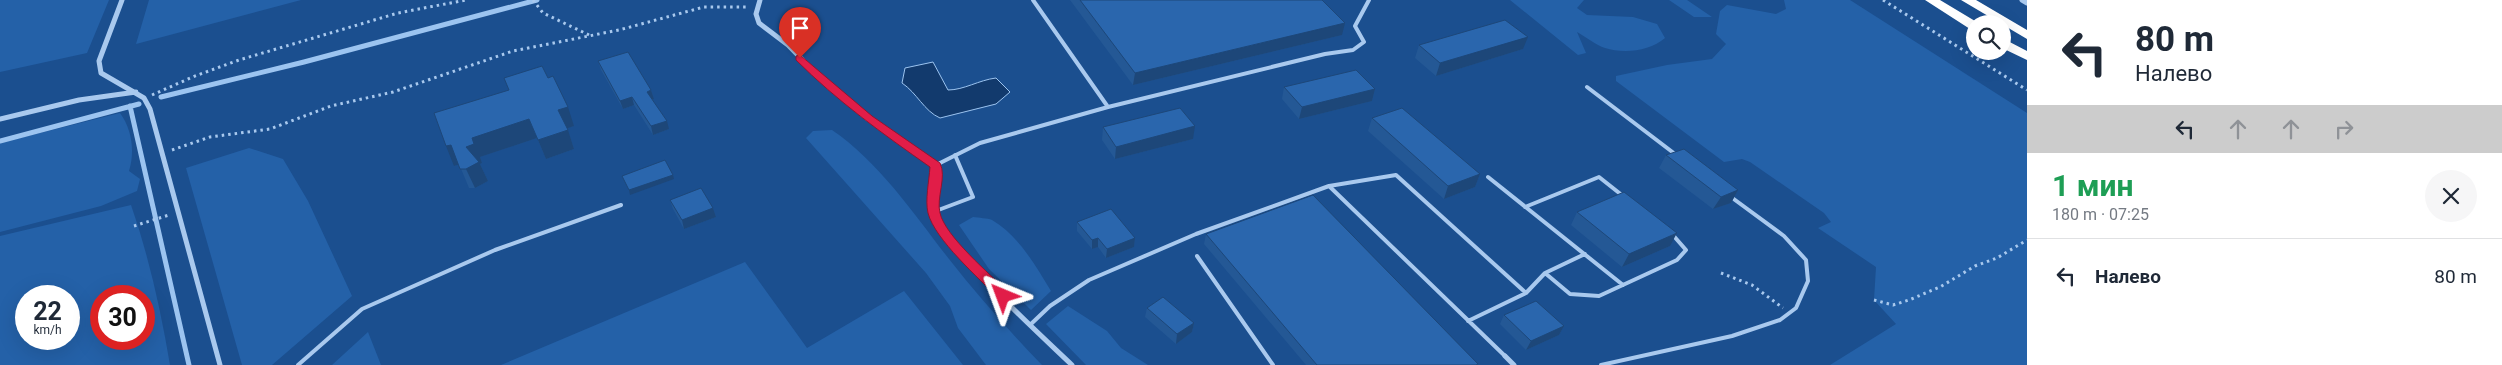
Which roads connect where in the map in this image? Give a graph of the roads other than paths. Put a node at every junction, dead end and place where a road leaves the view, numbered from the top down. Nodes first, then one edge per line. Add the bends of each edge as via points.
1 (122, 0) edge
2 (760, 0) edge
3 (1033, 0) edge
4 (1370, 0) edge
5 (1931, 0) edge
6 (1967, 0) edge
7 (2022, 0) edge
8 (2027, 3) edge
9 (1966, 21) edge
10 (2027, 35) edge
11 (2011, 47) edge
12 (2027, 56) edge
13 (1587, 87) dead end
14 (137, 92) junction
15 (1108, 107) junction
16 (0, 119) edge
17 (955, 155) junction
18 (1680, 158) edge
19 (936, 166) junction
20 (1488, 177) dead end
21 (1329, 186) junction
22 (1727, 194) edge
23 (1630, 201) edge
24 (621, 205) dead end
25 (1525, 207) junction
26 (933, 212) junction
27 (1668, 231) edge
28 (1585, 254) junction
29 (1197, 256) dead end
30 (1545, 273) junction
31 (1623, 285) junction
32 (1526, 293) junction
33 (1468, 321) junction
34 (1031, 324) junction
35 (1505, 356) joint
36 (1643, 358) junction
37 (220, 365) edge
38 (298, 365) edge
39 (1072, 365) edge
40 (1273, 365) edge
41 (1514, 365) edge
42 (1601, 365) edge
43 (1636, 365) edge

1 - 14 street via 98,60 101,73
2 - 19 street via 756,14 759,23 788,45 828,86
3 - 15 lane via 1052,32
4 - 15 lane via 1355,26 1364,42 1353,50
5 - 9 highway
6 - 10 highway
7 - 8 street
11 - 12 highway
13 - 18 lane
14 - 16 street via 79,100
14 - 37 street via 144,98 162,153
15 - 17 lane via 980,143
17 - 19 lane
17 - 26 lane via 973,197
19 - 26 street
20 - 25 lane
21 - 32 lane via 1396,174
21 - 33 lane
21 - 34 lane via 1196,234 1089,280 1050,306
22 - 36 lane via 1790,242 1806,259 1809,275 1805,290 1792,314 1771,324
23 - 25 lane via 1599,177
24 - 38 lane via 495,250 362,309
25 - 28 lane
26 - 34 street via 938,225 962,253
27 - 31 lane via 1686,250 1677,260
28 - 30 lane
28 - 31 lane
29 - 40 lane
30 - 31 lane via 1570,294 1599,296
30 - 32 lane
32 - 33 lane
33 - 35 lane
34 - 39 street
35 - 41 street
36 - 42 lane
36 - 43 lane

